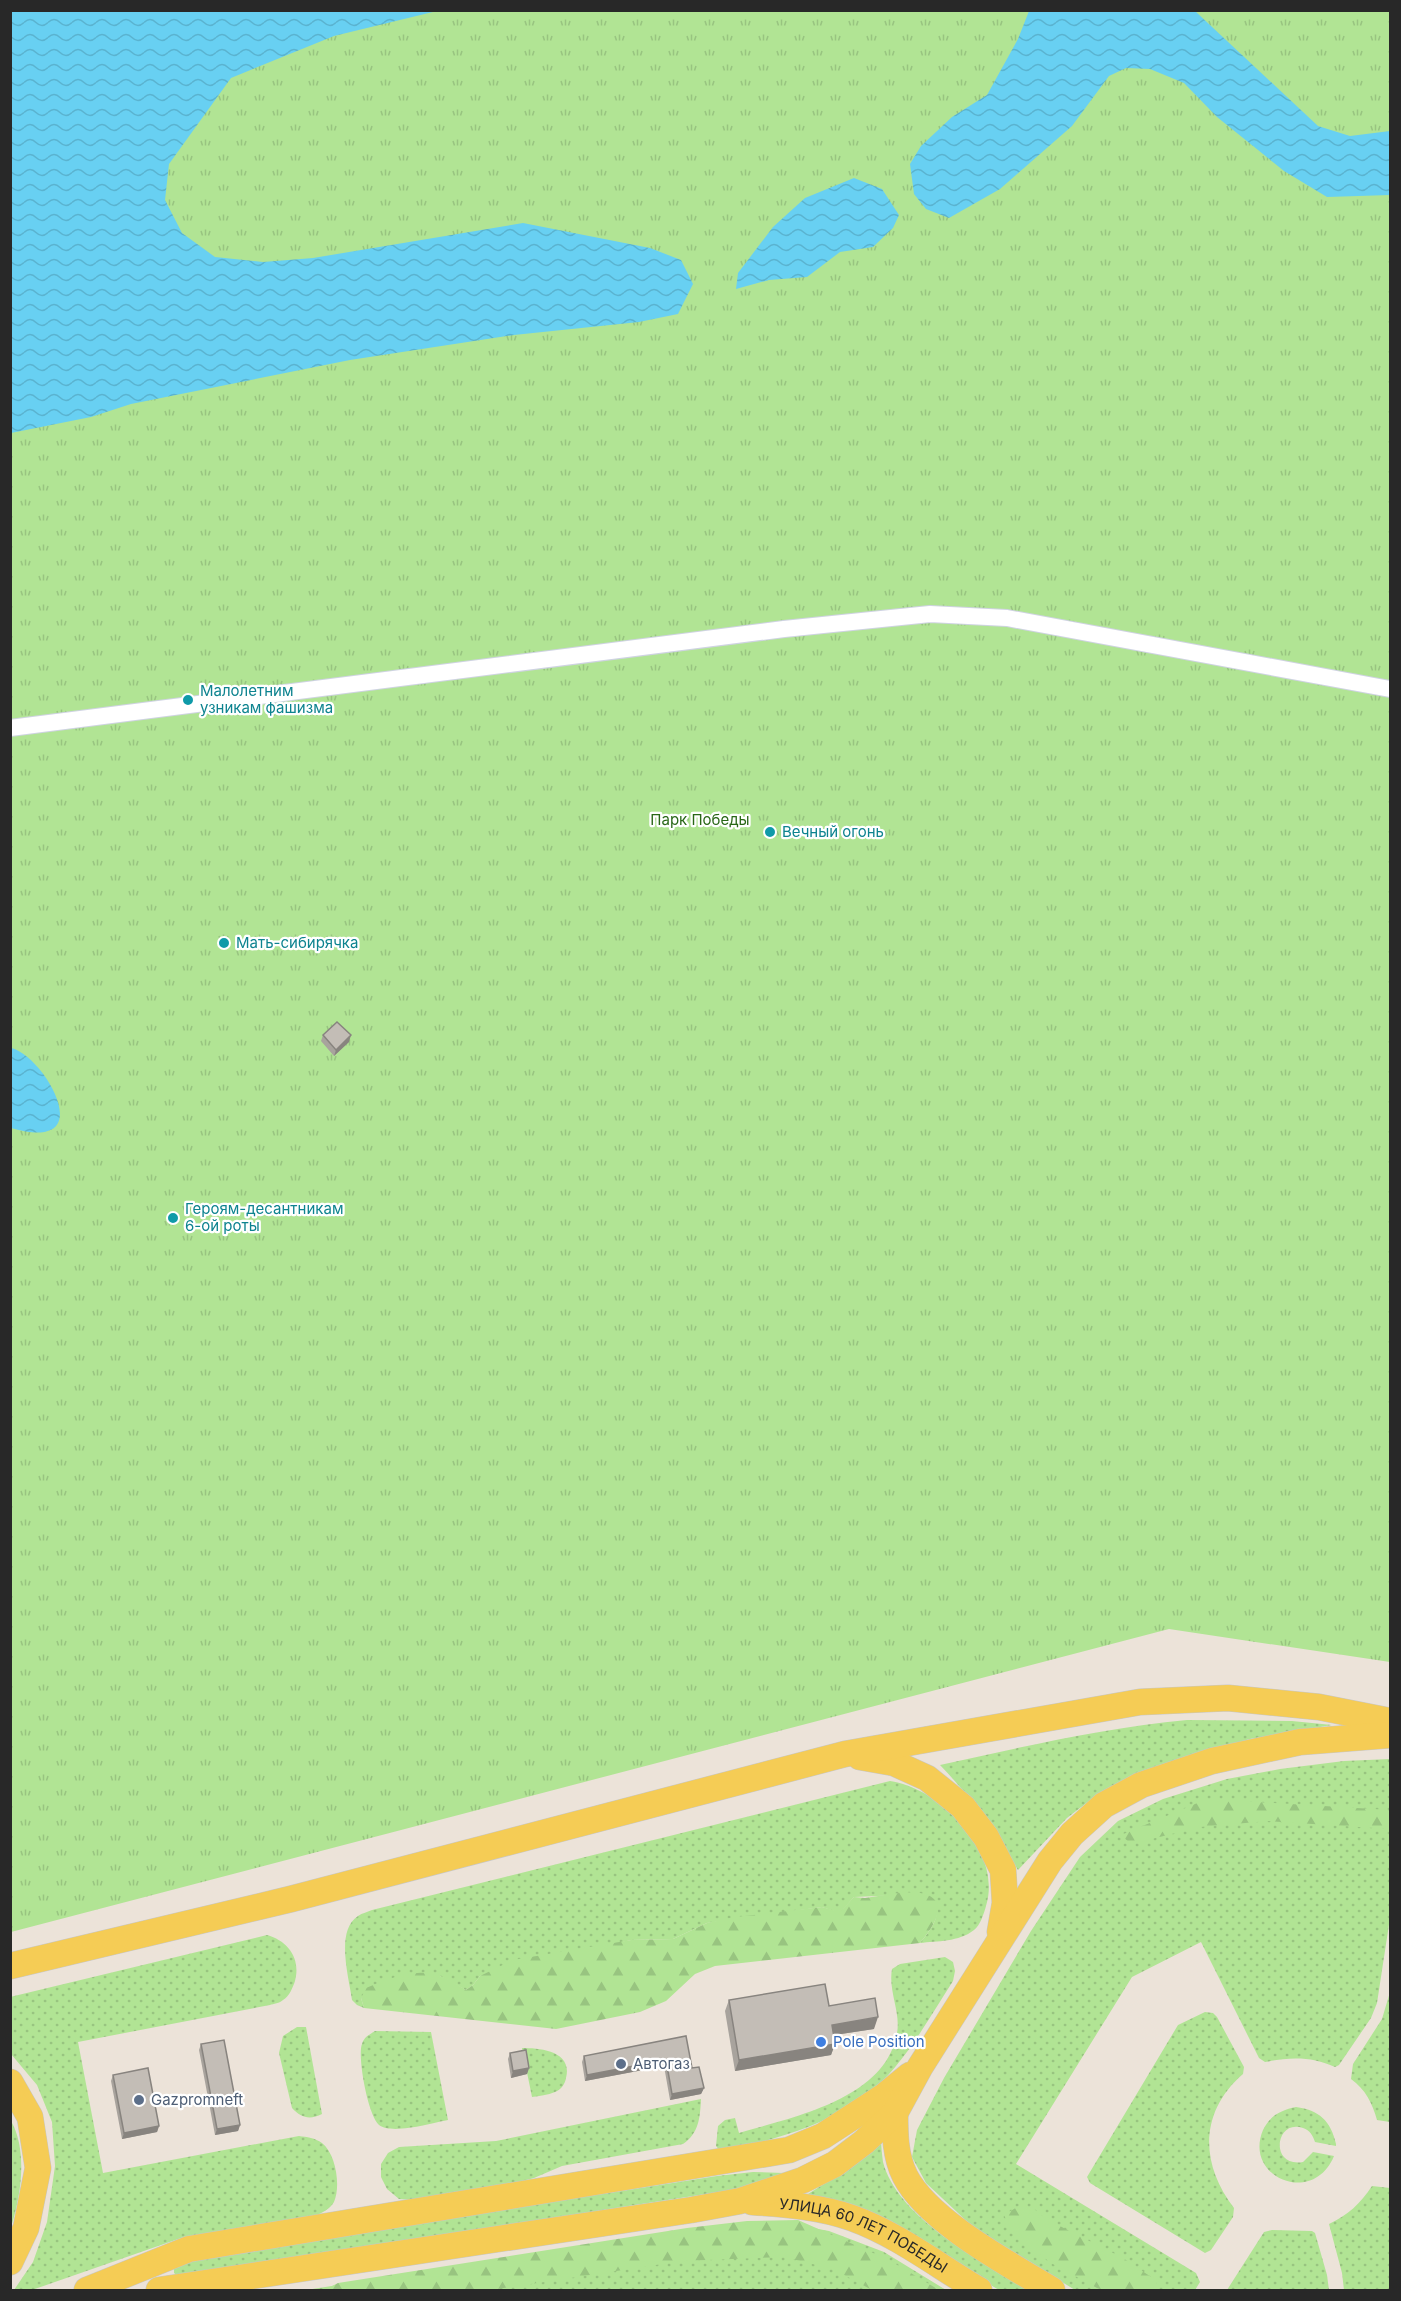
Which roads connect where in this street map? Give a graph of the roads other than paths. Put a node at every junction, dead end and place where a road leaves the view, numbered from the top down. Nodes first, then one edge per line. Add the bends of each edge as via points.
1 (1390, 689) edge
2 (10, 728) edge
3 (1390, 1721) edge
4 (1390, 1735) edge
5 (845, 1754) junction
6 (997, 1944) junction
7 (10, 1966) edge
8 (920, 2067) junction
9 (10, 2082) edge
10 (895, 2113) junction
11 (740, 2201) junction
12 (10, 2262) edge
13 (87, 2290) edge
14 (159, 2290) edge
15 (979, 2290) edge
16 (1052, 2290) edge

1 - 2 street via 1007,618 930,614 772,630
3 - 5 main road via 1319,1707 1228,1698 1140,1702
4 - 6 main road via 1300,1742 1212,1761 1141,1785 1104,1805 1072,1834
5 - 6 main road via 894,1763 927,1778 963,1807 986,1837 1003,1870 1005,1903
5 - 7 main road via 291,1899
6 - 8 main road
8 - 10 main road
8 - 13 main road via 823,2136 789,2150 189,2249
9 - 12 main road via 30,2117 38,2168 27,2228
10 - 11 main road via 835,2164 803,2180
10 - 16 main road via 897,2155 905,2177 924,2200 979,2246
11 - 14 main road
11 - 15 main road, УЛИЦА 60 ЛЕТ ПОБЕДЫ via 809,2208 851,2218 891,2236

